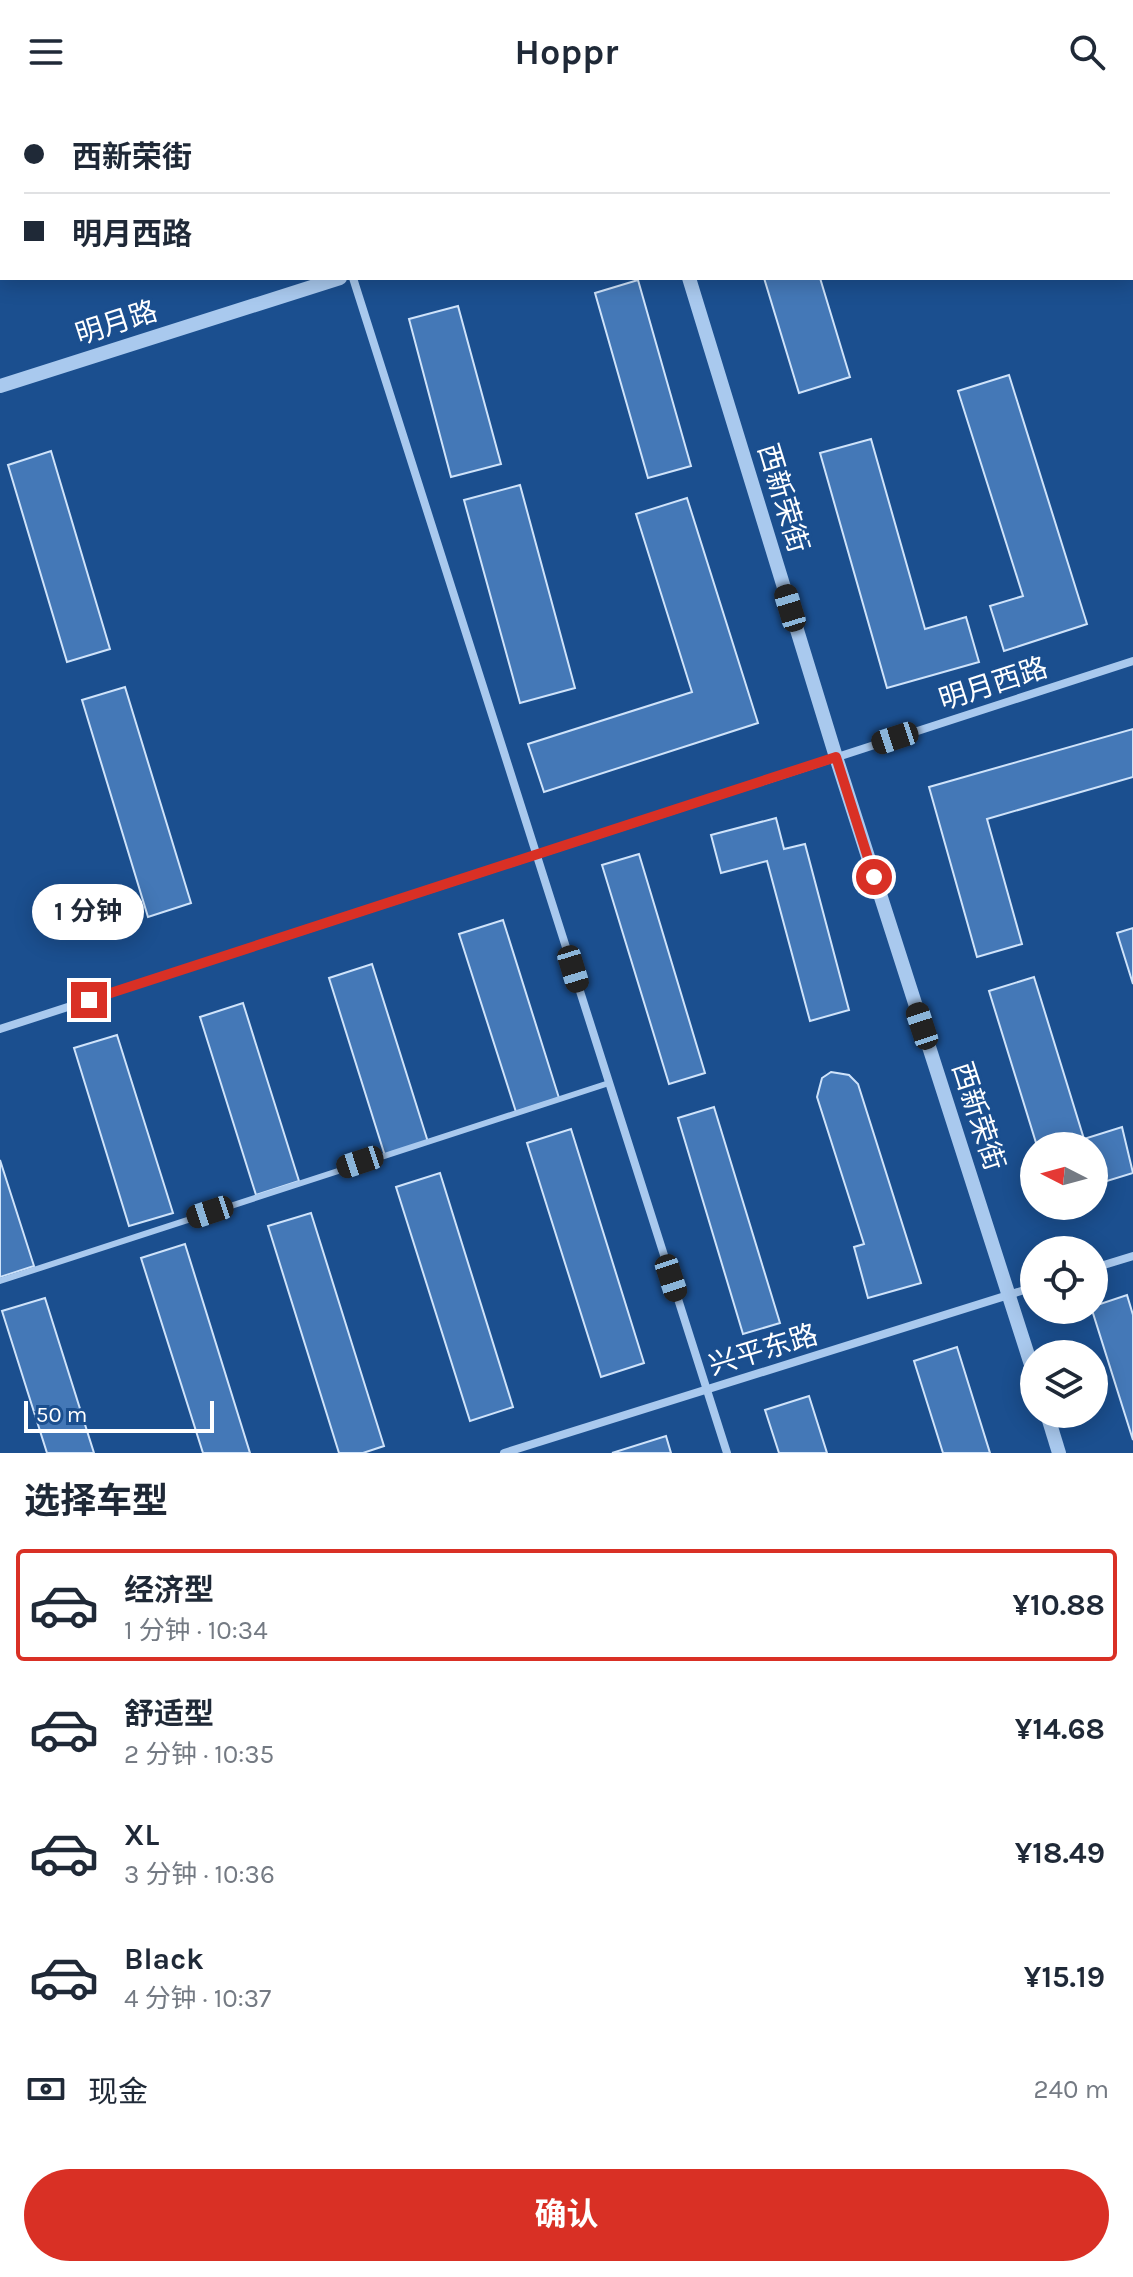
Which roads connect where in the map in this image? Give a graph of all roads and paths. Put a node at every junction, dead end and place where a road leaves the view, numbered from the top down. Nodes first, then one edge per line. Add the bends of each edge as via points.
1 (334, 280) edge
2 (354, 280) edge
3 (690, 280) edge
4 (0, 386) edge
5 (1133, 661) edge
6 (836, 757) junction
7 (536, 855) junction
8 (0, 1029) edge
9 (609, 1083) junction
10 (1133, 1256) edge
11 (1108, 1264) edge
12 (0, 1281) edge
13 (1020, 1291) edge
14 (1009, 1295) junction
15 (1023, 1340) edge
16 (707, 1390) junction
17 (1051, 1428) edge
18 (504, 1453) edge
19 (727, 1453) edge
20 (1059, 1453) edge

1 - 4 street, 明月路
2 - 7 street
3 - 6 street, 西新荣街
5 - 6 street, 明月西路
6 - 7 street, 明月西路
6 - 14 street, 西新荣街
7 - 8 street, 明月西路
7 - 9 street
9 - 12 lane
9 - 16 street
10 - 11 street
13 - 14 street, 兴平东路
14 - 15 street, 西新荣街
14 - 16 street, 兴平东路
16 - 18 street, 兴平东路
16 - 19 street
17 - 20 street

